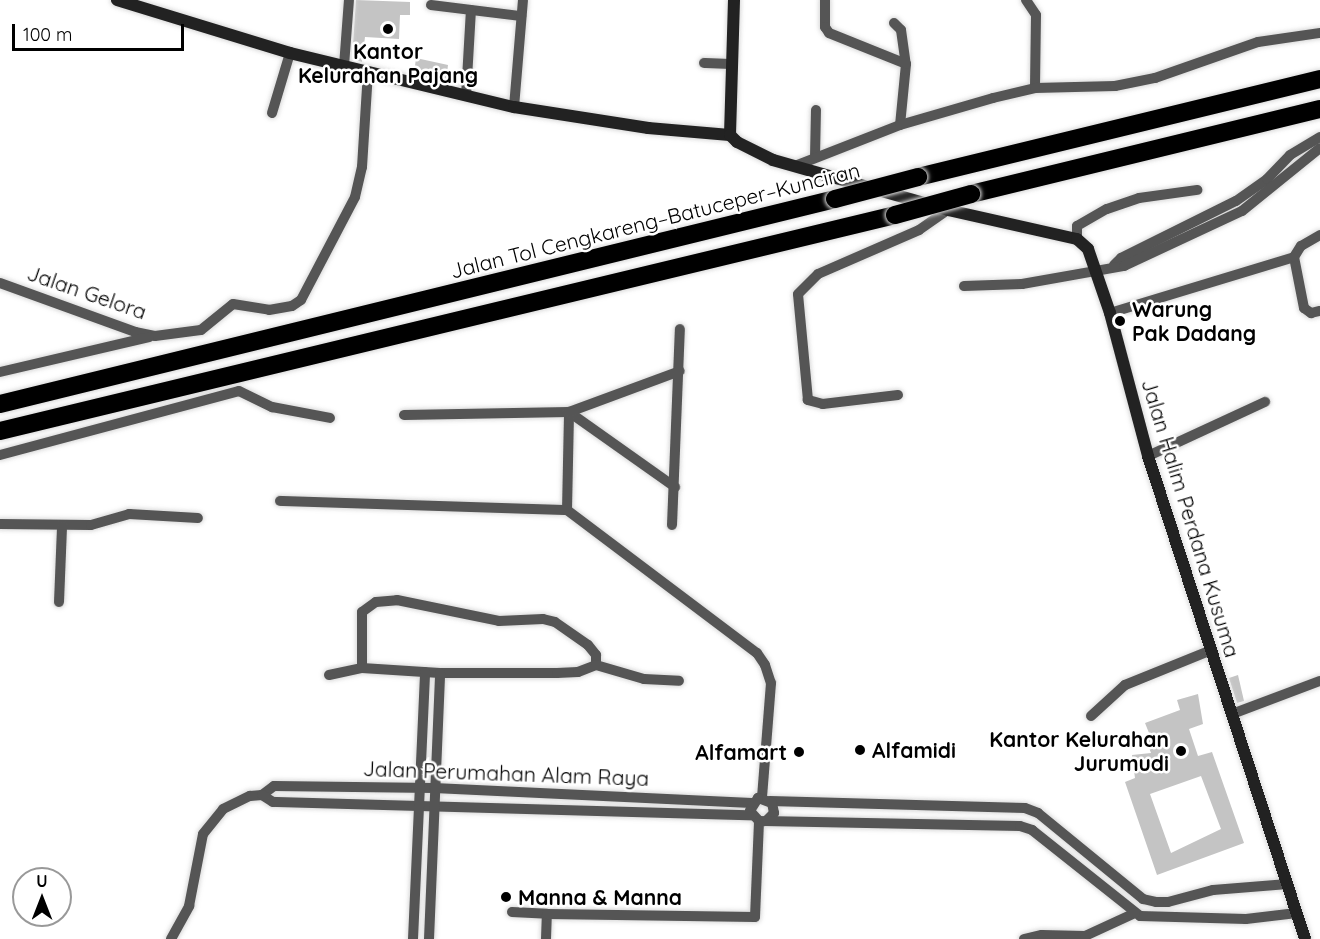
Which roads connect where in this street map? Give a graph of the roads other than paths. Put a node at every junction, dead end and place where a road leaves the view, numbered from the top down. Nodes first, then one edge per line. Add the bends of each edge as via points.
1 (117, 0) edge
2 (349, 0) edge
3 (523, 0) edge
4 (734, 0) edge
5 (825, 0) edge
6 (1026, 0) edge
7 (431, 6) dead end
8 (471, 10) junction
9 (521, 16) junction
10 (894, 23) dead end
11 (1320, 33) edge
12 (290, 53) junction
13 (704, 63) dead end
14 (906, 63) junction
15 (732, 64) junction
16 (344, 66) junction
17 (369, 72) junction
18 (1320, 78) edge
19 (1035, 88) junction
20 (466, 96) junction
21 (514, 107) junction
22 (816, 110) dead end
23 (1320, 110) edge
24 (272, 113) dead end
25 (900, 125) junction
26 (730, 135) junction
27 (1320, 137) edge
28 (1320, 148) edge
29 (815, 157) junction
30 (795, 166) junction
31 (1197, 190) dead end
32 (948, 210) junction
33 (1320, 235) edge
34 (1077, 239) junction
35 (1294, 257) junction
36 (1114, 265) junction
37 (1098, 272) junction
38 (964, 286) dead end
39 (2, 287) edge
40 (1320, 311) edge
41 (1110, 313) junction
42 (680, 329) dead end
43 (155, 336) junction
44 (680, 371) junction
45 (0, 372) edge
46 (898, 395) dead end
47 (1265, 402) dead end
48 (0, 404) edge
49 (569, 412) junction
50 (404, 415) dead end
51 (330, 418) dead end
52 (0, 431) edge
53 (0, 455) edge
54 (1148, 456) junction
55 (675, 487) junction
56 (280, 501) dead end
57 (567, 510) junction
58 (198, 518) dead end
59 (0, 524) edge
60 (672, 525) dead end
61 (62, 526) junction
62 (59, 602) dead end
63 (1211, 650) junction
64 (596, 665) junction
65 (362, 668) junction
66 (425, 672) junction
67 (440, 673) junction
68 (329, 675) dead end
69 (680, 681) dead end
70 (1320, 681) edge
71 (1232, 714) junction
72 (1091, 716) dead end
73 (418, 788) junction
74 (434, 788) junction
75 (262, 795) junction
76 (766, 799) junction
77 (752, 803) junction
78 (417, 804) junction
79 (434, 804) junction
80 (1024, 808) junction
81 (759, 819) junction
82 (1020, 826) junction
83 (1288, 885) junction
84 (512, 912) dead end
85 (1135, 913) junction
86 (1297, 913) junction
87 (547, 914) junction
88 (171, 939) edge
89 (413, 939) edge
90 (429, 939) edge
91 (546, 939) edge
92 (1024, 939) edge
93 (1305, 939) edge

1 - 12 main road
2 - 16 street
3 - 9 street
4 - 15 main road
5 - 14 street via 825,27 829,33
6 - 19 street via 1036,15
7 - 8 street
8 - 9 street
8 - 20 street
9 - 21 street
10 - 14 street via 901,30
11 - 19 street via 1258,42 1155,78 1115,86
12 - 16 main road
12 - 24 street
13 - 15 street
14 - 25 street
15 - 26 main road
16 - 17 main road
17 - 20 main road
17 - 43 street, Jalan Gelora via 357,191 301,300 286,309 233,304 195,332
18 - 48 highway, Jalan Tol Cengkareng–Batuceper–Kunciran, bridge
19 - 25 street
20 - 21 main road
21 - 26 main road via 648,128
22 - 29 street
23 - 52 highway, bridge
25 - 29 street
26 - 30 main road via 749,149
27 - 36 street via 1290,155 1267,179 1236,201
28 - 36 street via 1242,211 1124,266
29 - 30 street
30 - 32 main road
31 - 34 street via 1139,198 1107,209 1077,226
32 - 34 main road
32 - 46 street via 919,230 818,274 798,294 808,400 823,404
33 - 35 street via 1301,246
34 - 37 main road, Jalan Halim Perdana Kusuma via 1088,249
35 - 40 street via 1304,308 1311,313
35 - 41 street
36 - 37 street
37 - 38 street via 1022,284
37 - 41 main road, Jalan Halim Perdana Kusuma
39 - 43 street, Jalan Gelora
41 - 54 main road, Jalan Halim Perdana Kusuma
42 - 44 street
43 - 45 street
44 - 49 street
44 - 55 street
47 - 54 street
49 - 50 street
49 - 55 street
49 - 57 street
51 - 53 street via 272,406 239,391
54 - 63 main road, Jalan Halim Perdana Kusuma
55 - 60 street
56 - 57 street
57 - 76 street via 757,653 771,683
58 - 61 street via 129,514 91,525
59 - 61 street
61 - 62 street
63 - 71 main road, Jalan Halim Perdana Kusuma
63 - 72 street via 1125,685
64 - 65 street via 592,649 555,622 543,618 499,621 397,600 376,602 362,612
64 - 67 street via 578,672
64 - 69 street via 644,679
65 - 66 street
65 - 68 street
66 - 67 street
66 - 73 street
67 - 74 street
70 - 71 street
71 - 83 main road, Jalan Halim Perdana Kusuma
73 - 74 street, Jalan Perumahan Alam Raya
73 - 75 street, Jalan Perumahan Alam Raya via 274,786
73 - 78 street
74 - 77 street, Jalan Perumahan Alam Raya
74 - 79 street
75 - 78 street, Jalan Perumahan Alam Raya via 273,802
75 - 88 street, Jalan Perumahan Alam Raya via 236,800 213,817 203,834 189,906
76 - 77 street
76 - 80 street
76 - 81 street via 774,813
77 - 81 street
78 - 79 street, Jalan Perumahan Alam Raya
78 - 89 street
79 - 81 street, Jalan Perumahan Alam Raya
79 - 90 street
80 - 82 street
80 - 83 street via 1038,813 1143,898 1168,902 1213,890
81 - 82 street, Jalan Perumahan Alam Raya
81 - 87 street via 759,912 750,920
82 - 85 street, Jalan Perumahan Alam Raya via 1032,830
83 - 86 main road, Jalan Halim Perdana Kusuma
84 - 87 street
85 - 86 street via 1147,917 1236,919
85 - 92 street via 1085,936 1042,934
86 - 93 main road, Jalan Halim Perdana Kusuma
87 - 91 street

